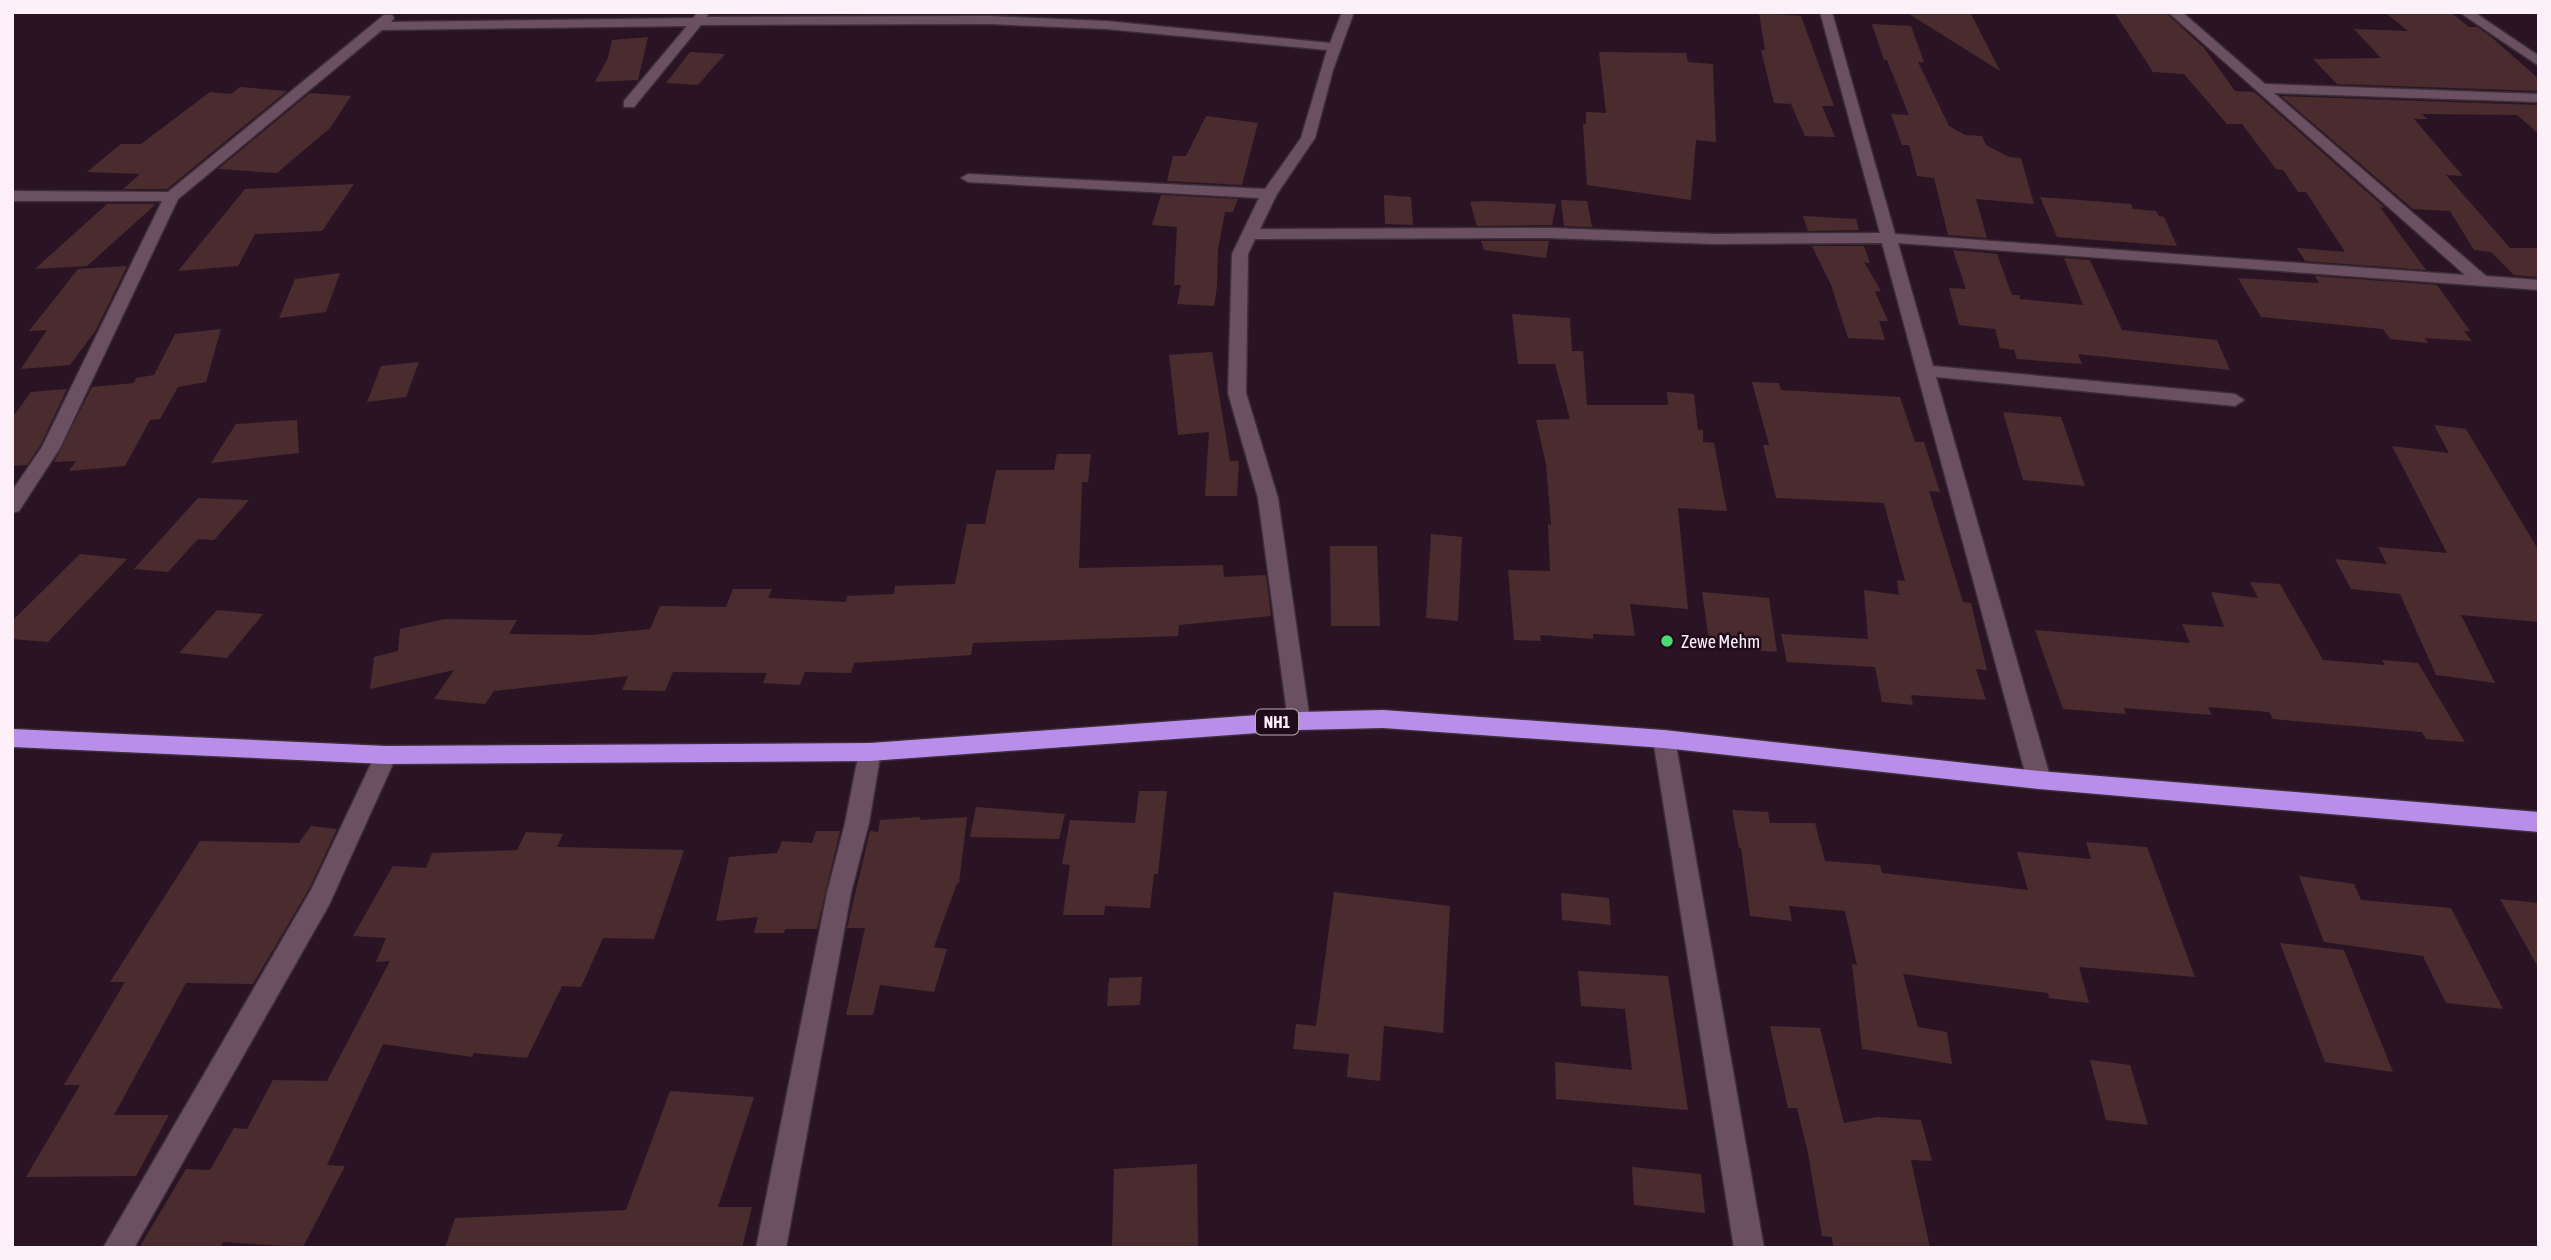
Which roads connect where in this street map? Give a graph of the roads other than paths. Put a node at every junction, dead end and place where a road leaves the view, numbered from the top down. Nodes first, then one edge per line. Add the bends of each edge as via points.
1 (396, 12) edge
2 (1348, 12) edge
3 (1826, 12) edge
4 (2174, 12) edge
5 (2465, 12) edge
6 (701, 17) edge
7 (378, 26) junction
8 (1334, 47) junction
9 (2539, 62) edge
10 (2260, 88) junction
11 (2539, 98) edge
12 (629, 104) dead end
13 (968, 178) dead end
14 (1269, 194) junction
15 (12, 196) edge
16 (173, 197) junction
17 (1249, 234) junction
18 (1888, 238) junction
19 (2482, 281) junction
20 (2539, 285) edge
21 (1926, 371) junction
22 (2235, 400) dead end
23 (12, 506) edge
24 (1299, 721) junction
25 (12, 738) edge
26 (1664, 740) junction
27 (870, 752) junction
28 (386, 755) junction
29 (2039, 780) junction
30 (2539, 822) edge
31 (118, 1248) edge
32 (771, 1248) edge
33 (1749, 1248) edge

1 - 7 street
2 - 8 street
3 - 18 street
4 - 10 street
5 - 9 street
6 - 7 street via 525,26
6 - 8 street via 1106,24
6 - 12 street
7 - 16 street
8 - 14 street via 1308,138
10 - 11 street
10 - 19 street
13 - 14 street
14 - 17 street
15 - 16 street
16 - 23 street via 51,448
17 - 18 street
17 - 24 street via 1240,254 1237,393 1268,498
18 - 19 street
18 - 21 street
19 - 20 street
21 - 22 street
21 - 29 street
24 - 26 highway, NH1 via 1383,719
24 - 27 highway, NH1
25 - 28 highway, NH1
26 - 29 highway, NH1
26 - 33 street
27 - 28 highway, NH1
27 - 32 street
28 - 31 street via 320,897
29 - 30 highway, NH1

